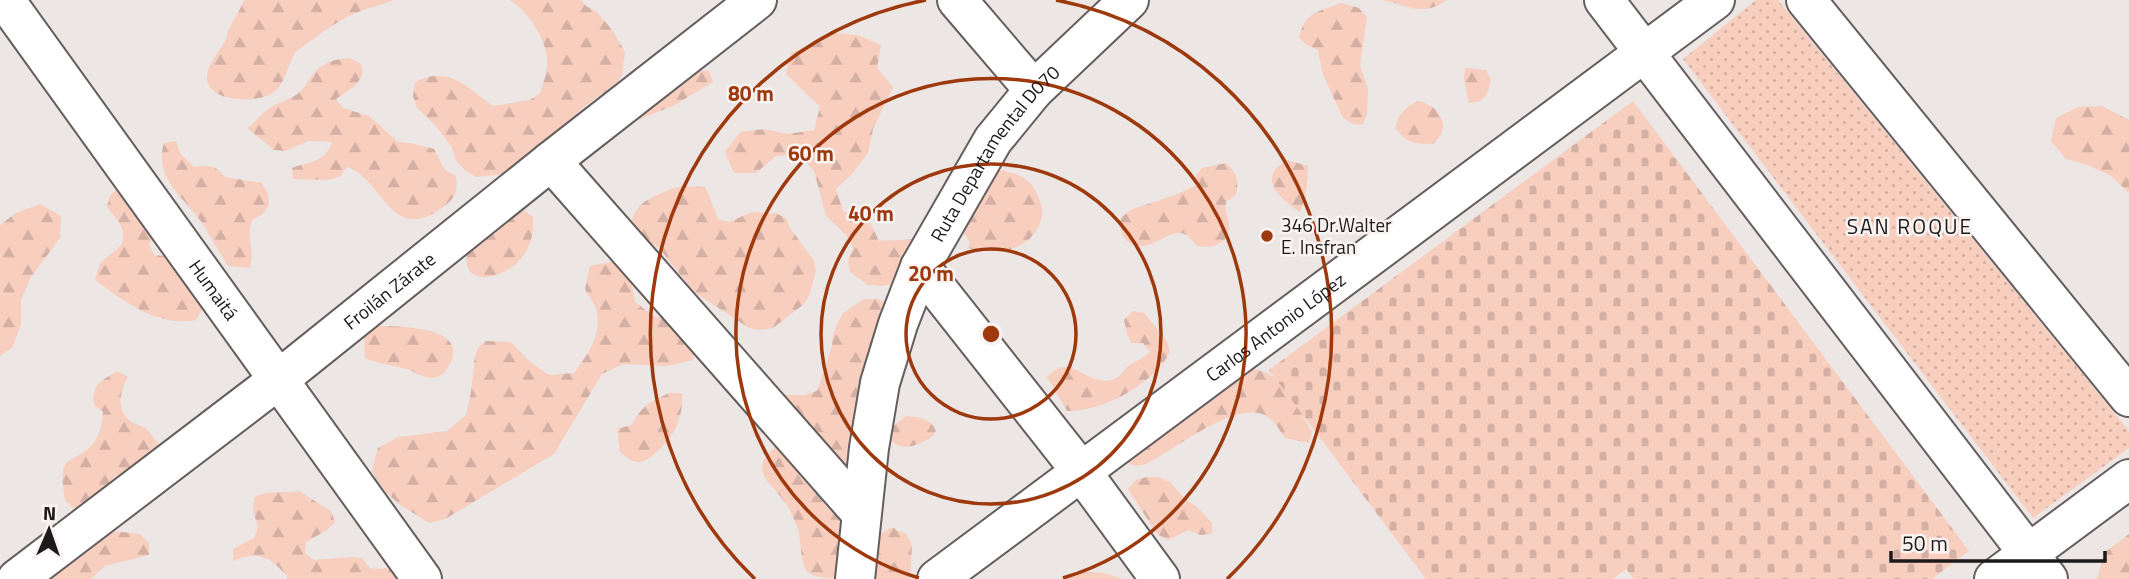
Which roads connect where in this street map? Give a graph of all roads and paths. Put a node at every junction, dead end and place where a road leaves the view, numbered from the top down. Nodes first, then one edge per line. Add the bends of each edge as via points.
1 (5, 0) edge
2 (757, 0) edge
3 (957, 0) edge
4 (1129, 0) edge
5 (1604, 0) edge
6 (1715, 0) edge
7 (1807, 0) edge
8 (1644, 54) junction
9 (1034, 90) junction
10 (551, 161) junction
11 (920, 267) junction
12 (278, 380) junction
13 (2129, 397) edge
14 (1081, 471) junction
15 (2129, 479) edge
16 (862, 513) junction
17 (2038, 566) edge
18 (18, 579) edge
19 (422, 579) edge
20 (855, 579) edge
21 (937, 579) edge
22 (1160, 579) edge
23 (1994, 579) edge

1 - 12 street, Humaitá
2 - 10 street, Froilán Zárate
3 - 9 street
4 - 9 street, Ruta Departamental D070
5 - 8 street
6 - 8 street, Carlos Antonio López
7 - 13 street
8 - 14 street, Carlos Antonio López
8 - 17 street
9 - 11 street, Ruta Departamental D070 via 993,140
10 - 12 street, Froilán Zárate
10 - 16 street
11 - 14 street
11 - 16 street, Ruta Departamental D070 via 880,383
12 - 18 street, Froilán Zárate
12 - 19 street, Humaitá
14 - 21 street, Carlos Antonio López
14 - 22 street
15 - 17 street
16 - 20 street, Ruta Departamental D070
17 - 23 street

